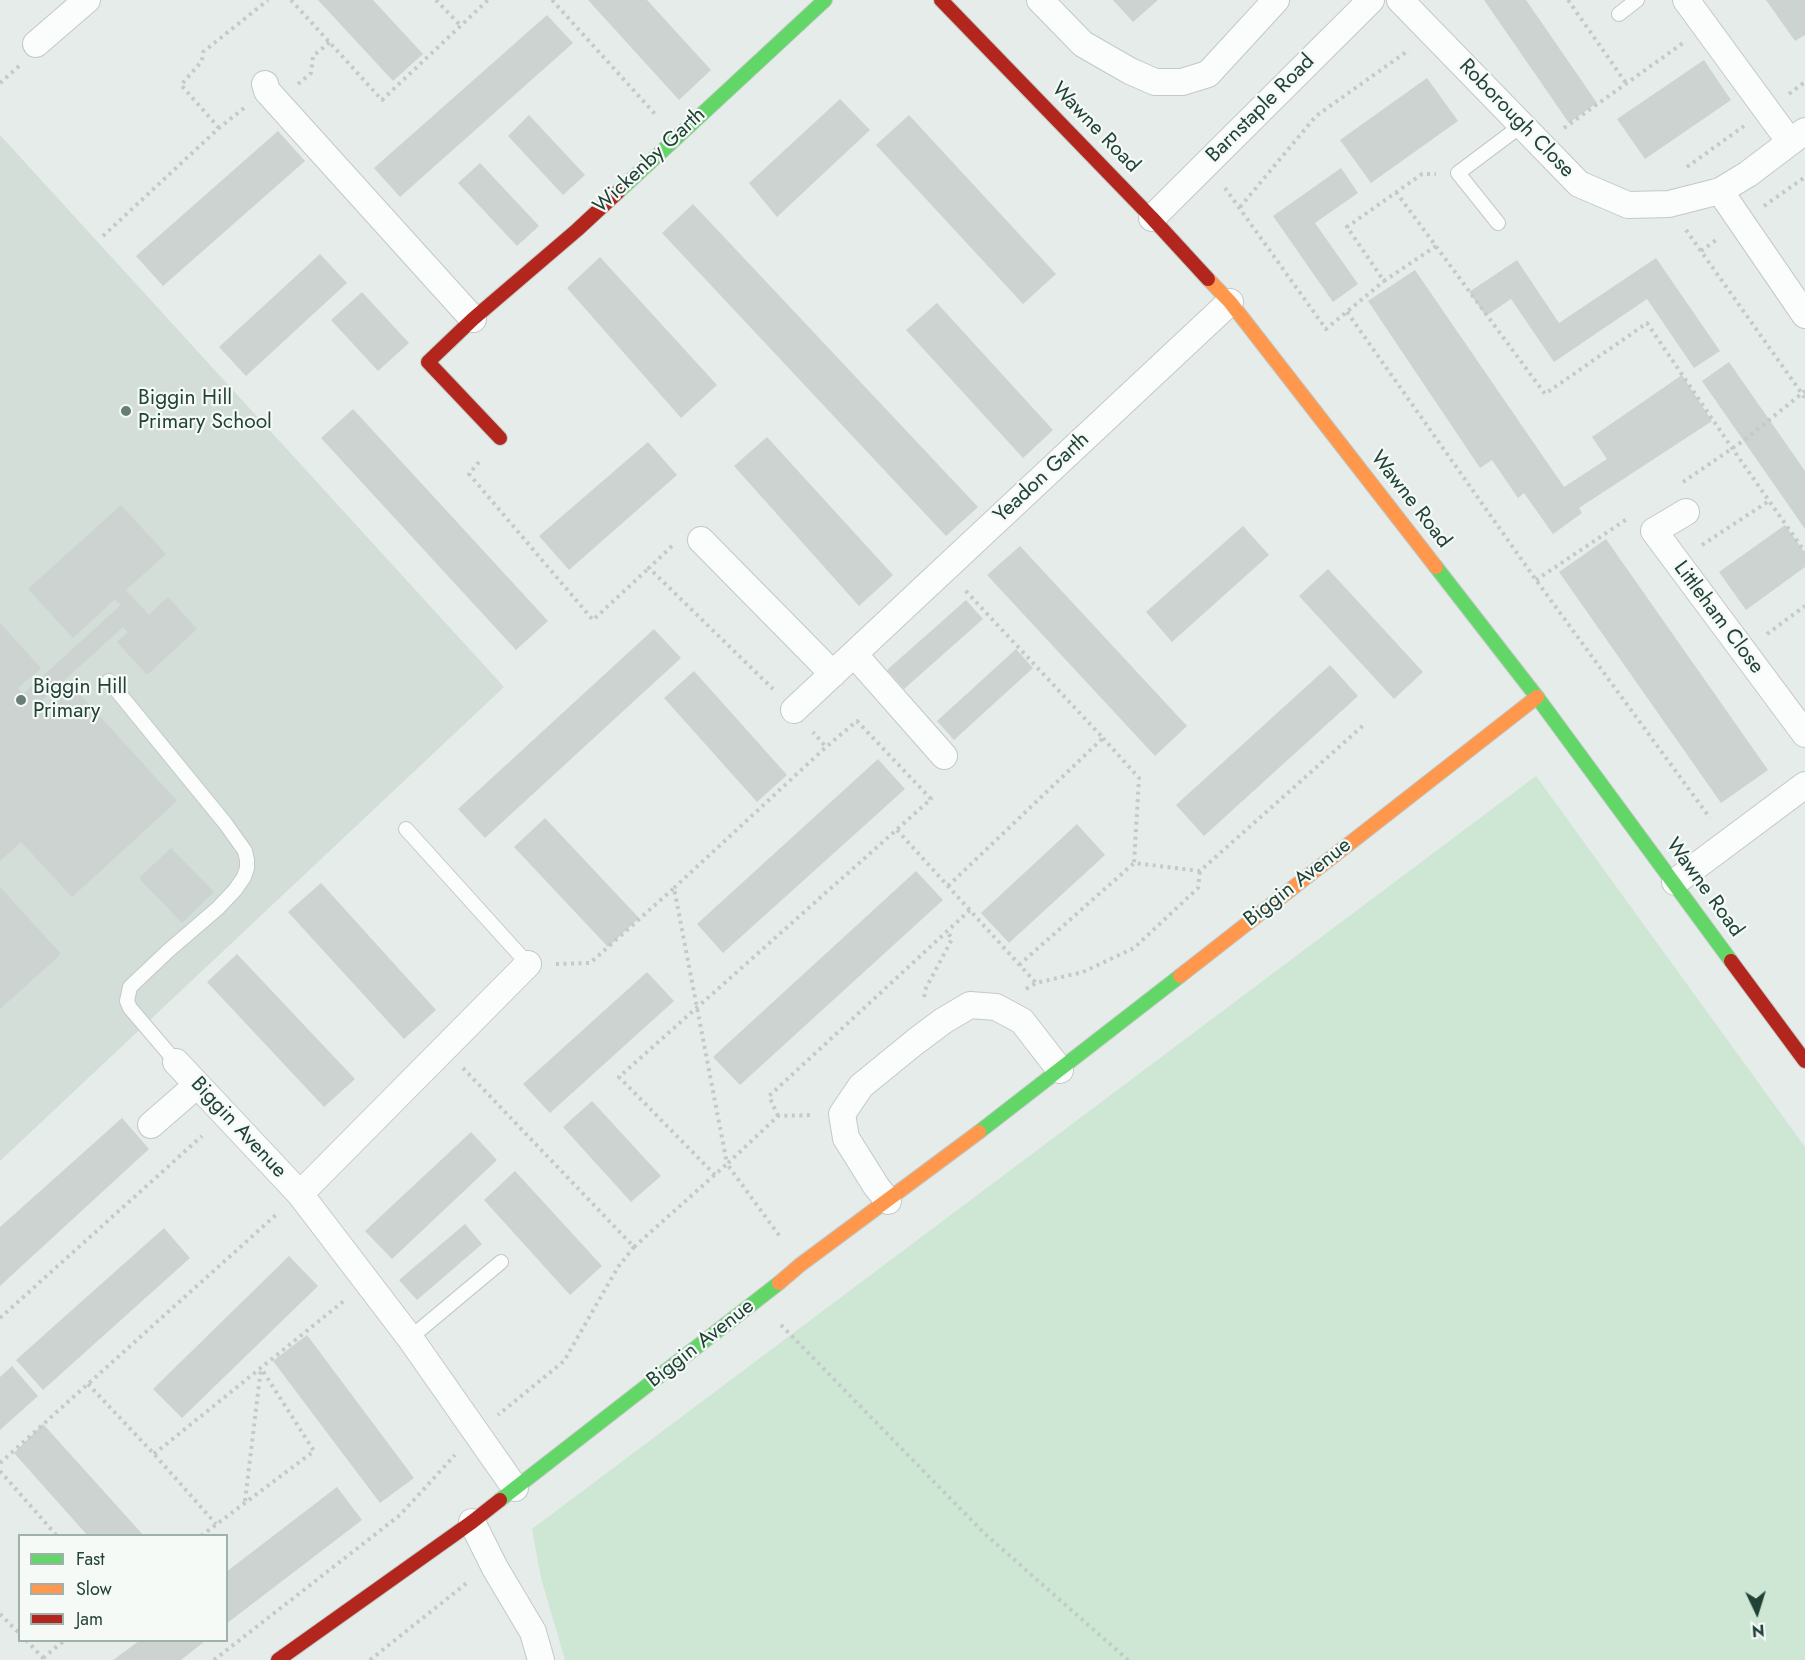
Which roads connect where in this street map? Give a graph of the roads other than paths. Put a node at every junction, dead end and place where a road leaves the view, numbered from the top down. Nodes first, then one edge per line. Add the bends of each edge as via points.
1 (87, 0) edge
2 (825, 0) edge
3 (941, 0) edge
4 (1040, 0) edge
5 (1276, 0) edge
6 (1371, 0) edge
7 (1400, 0) edge
8 (1637, 0) edge
9 (1686, 0) edge
10 (1619, 14) dead end
11 (36, 44) dead end
12 (271, 93) road end
13 (1522, 125) junction
14 (1798, 137) edge
15 (1720, 191) junction
16 (1152, 218) junction
17 (1498, 223) dead end
18 (1230, 302) junction
19 (1805, 315) edge
20 (473, 319) junction
21 (500, 438) road end
22 (1686, 512) dead end
23 (701, 540) road end
24 (854, 654) junction
25 (833, 674) junction
26 (108, 681) dead end
27 (1537, 697) junction
28 (794, 710) road end
29 (1805, 734) edge
30 (944, 756) dead end
31 (1805, 785) edge
32 (405, 829) dead end
33 (1675, 882) junction
34 (528, 964) joint
35 (1805, 1061) edge
36 (176, 1062) joint
37 (1059, 1070) junction
38 (197, 1085) junction
39 (151, 1125) dead end
40 (300, 1194) junction
41 (888, 1201) junction
42 (501, 1262) dead end
43 (410, 1338) junction
44 (515, 1488) junction
45 (472, 1522) junction
46 (278, 1660) edge
47 (541, 1660) edge

1 - 11 street
2 - 20 street, Wickenby Garth via 577,230
3 - 16 street, Wawne Road
4 - 5 street via 1083,44 1155,82 1182,82 1208,74
6 - 16 street, Barnstaple Road
7 - 13 street, Roborough Close
8 - 10 lane
9 - 14 street, Roborough Close via 1767,110
12 - 20 street
13 - 15 street, Roborough Close via 1579,184 1628,205 1669,204
13 - 17 lane via 1458,173
14 - 15 street, Roborough Close
15 - 19 street
16 - 18 street, Wawne Road
18 - 24 street, Yeadon Garth
18 - 27 street, Wawne Road
20 - 21 street, Wickenby Garth via 428,362
22 - 29 street, Littleham Close via 1654,531
23 - 25 street
24 - 25 street, Yeadon Garth
24 - 30 street
25 - 28 street, Yeadon Garth
26 - 36 lane via 225,823 247,860 244,877 218,908 130,987 130,1008
27 - 33 street, Wawne Road
27 - 37 street, Biggin Avenue
31 - 33 street
32 - 34 lane
33 - 35 street, Wawne Road
34 - 40 street, Biggin Avenue
36 - 38 street, Biggin Avenue
37 - 41 street, Biggin Avenue
37 - 41 street via 1022,1021 996,1007 970,1005 932,1029 861,1086 842,1114 846,1138
38 - 39 street
38 - 40 street, Biggin Avenue
40 - 43 street, Biggin Avenue
41 - 44 street, Biggin Avenue
42 - 43 lane
43 - 44 street, Biggin Avenue
44 - 45 street, Biggin Avenue
45 - 46 street, Biggin Avenue
45 - 47 street via 533,1632

